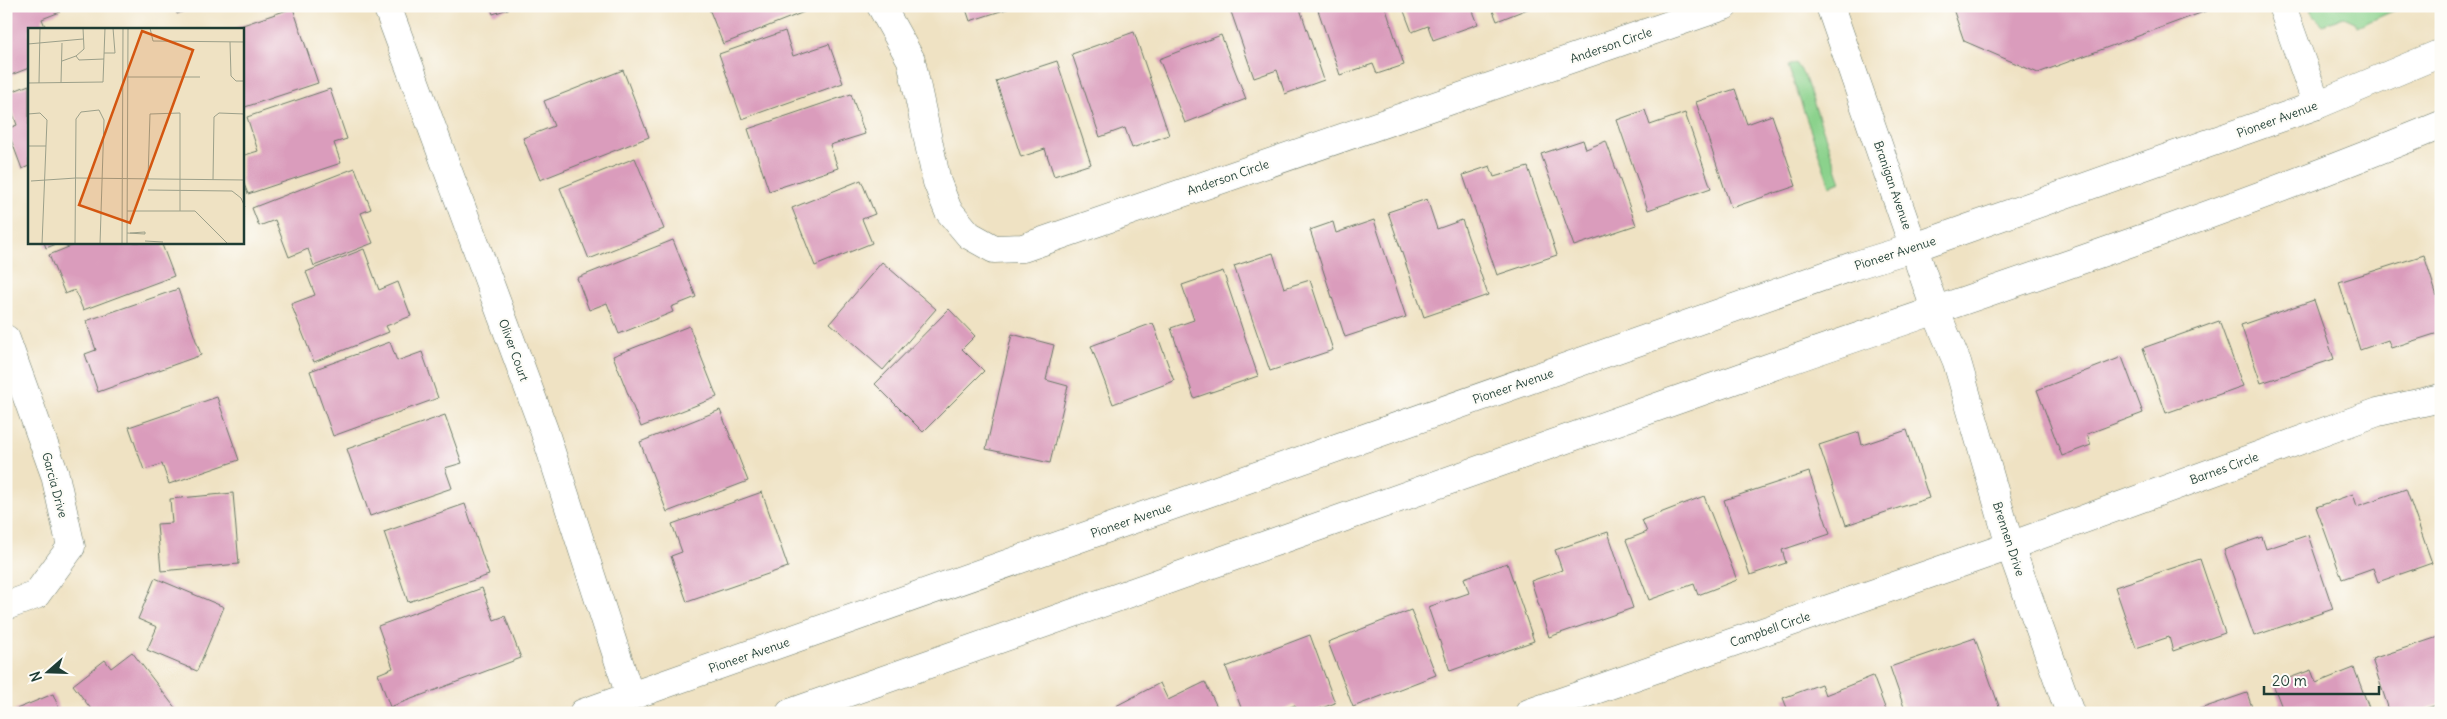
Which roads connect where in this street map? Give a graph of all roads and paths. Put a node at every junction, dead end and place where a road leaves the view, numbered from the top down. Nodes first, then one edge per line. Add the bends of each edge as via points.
1 (388, 6) edge
2 (881, 6) edge
3 (1724, 6) edge
4 (1830, 6) edge
5 (2282, 6) edge
6 (2441, 53) edge
7 (2317, 105) junction
8 (2441, 125) edge
9 (1915, 247) junction
10 (1936, 312) junction
11 (6, 339) edge
12 (1957, 362) joint
13 (2441, 398) edge
14 (2010, 546) junction
15 (6, 606) edge
16 (630, 696) junction
17 (583, 713) edge
18 (790, 713) edge
19 (1529, 713) edge
20 (2070, 713) edge

1 - 16 street, Oliver Court via 544,430
2 - 3 street, Anderson Circle via 911,60 937,182 948,210 969,235 994,248 1023,248
4 - 9 street, Branigan Avenue
5 - 7 street
6 - 7 street, Pioneer Avenue
7 - 9 street, Pioneer Avenue
8 - 10 street via 2342,166
9 - 10 street, Branigan Avenue
9 - 16 street, Pioneer Avenue via 1844,269
10 - 12 street, Branigan Avenue
10 - 18 street via 1759,371
11 - 15 street, Garcia Drive via 55,475 71,547 36,595
12 - 14 street, Brennen Drive
13 - 14 street, Barnes Circle via 2378,412
14 - 19 street, Campbell Circle
14 - 20 street, Brennen Drive
16 - 17 street, Pioneer Avenue

